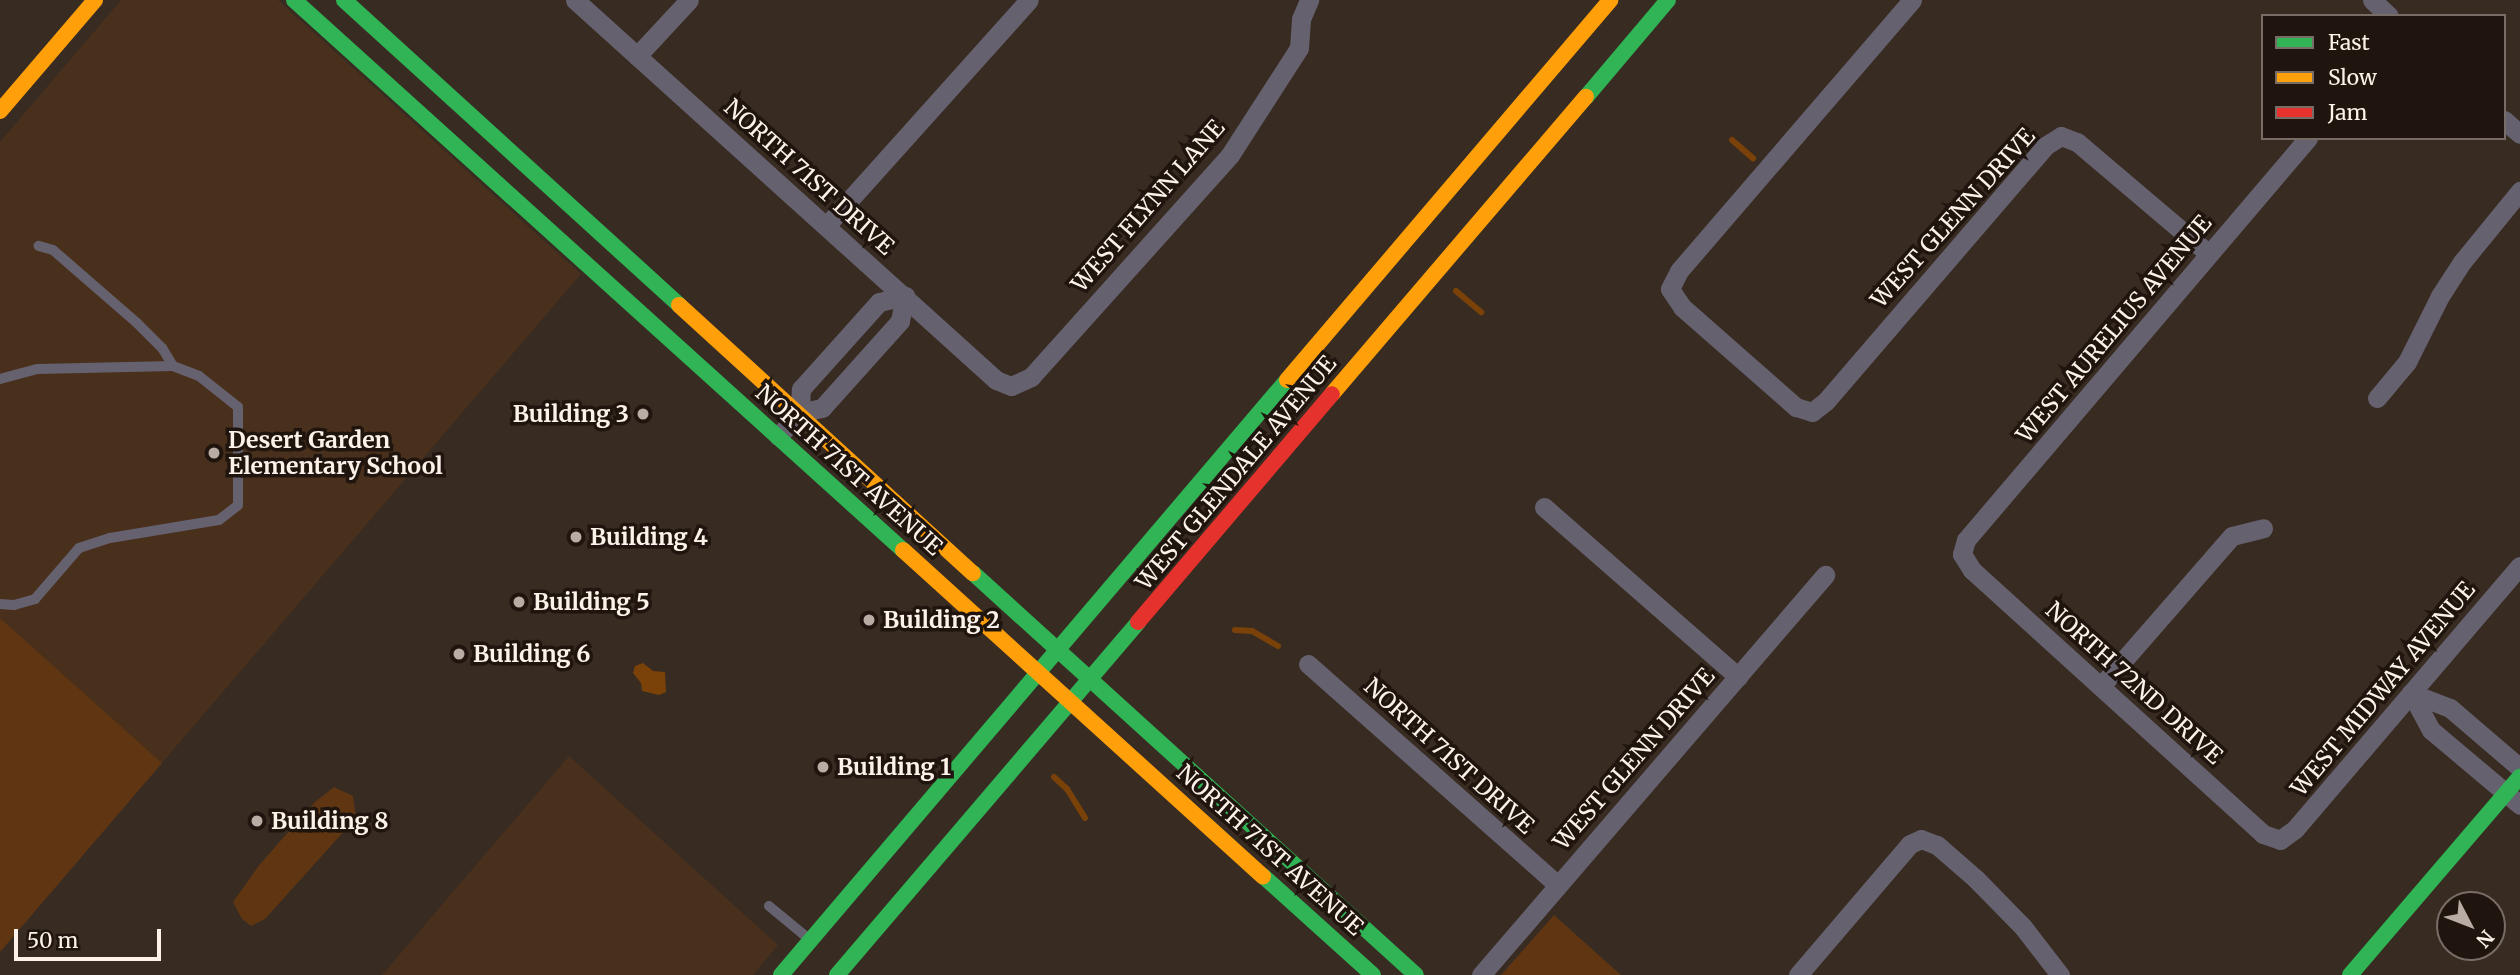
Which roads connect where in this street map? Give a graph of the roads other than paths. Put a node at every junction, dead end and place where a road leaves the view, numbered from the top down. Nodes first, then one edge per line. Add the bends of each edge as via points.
1 (95, 0) edge
2 (294, 0) edge
3 (344, 0) edge
4 (575, 0) edge
5 (689, 0) edge
6 (1029, 0) edge
7 (1309, 0) edge
8 (1610, 0) edge
9 (1668, 0) edge
10 (1912, 0) edge
11 (2372, 0) edge
12 (2387, 14) edge
13 (637, 57) junction
14 (0, 111) edge
15 (2506, 122) edge
16 (2520, 134) edge
17 (2306, 140) edge
18 (2520, 191) edge
19 (827, 225) junction
20 (39, 246) dead end
21 (2209, 254) junction
22 (905, 296) junction
23 (173, 366) junction
24 (0, 379) edge
25 (1011, 386) joint
26 (2376, 398) dead end
27 (800, 412) junction
28 (778, 436) junction
29 (1544, 507) dead end
30 (2263, 528) dead end
31 (1962, 554) joint
32 (2520, 566) edge
33 (1825, 575) dead end
34 (0, 604) edge
35 (1059, 649) junction
36 (1308, 664) dead end
37 (1040, 671) junction
38 (1738, 677) junction
39 (1092, 679) junction
40 (2101, 686) junction
41 (2411, 693) junction
42 (1073, 701) junction
43 (2466, 722) junction
44 (2447, 744) junction
45 (2520, 768) edge
46 (2520, 777) edge
47 (2512, 799) edge
48 (2280, 840) joint
49 (1558, 886) junction
50 (769, 906) dead end
51 (811, 940) junction
52 (781, 975) edge
53 (837, 975) edge
54 (1373, 975) edge
55 (1416, 975) edge
56 (1481, 975) edge
57 (1798, 975) edge
58 (2060, 975) edge
59 (2350, 975) edge

1 - 14 street
2 - 28 street, NORTH 71ST AVENUE
3 - 27 street, NORTH 71ST AVENUE
4 - 13 street, NORTH 71ST DRIVE
5 - 13 street
6 - 19 street
7 - 25 street, WEST FLYNN LANE via 1301,19 1299,48 1230,155 1031,377
8 - 35 street, WEST GLENDALE AVENUE
9 - 39 street, WEST GLENDALE AVENUE
10 - 21 street, WEST GLENN DRIVE via 1679,271 1670,289 1682,307 1796,407 1812,412 1826,401 2045,146 2061,136 2077,142
11 - 12 street
13 - 19 street, NORTH 71ST DRIVE
15 - 16 street
17 - 21 street, WEST AURELIUS AVENUE
18 - 26 street via 2462,262 2407,362
19 - 22 street, NORTH 71ST DRIVE
20 - 23 lane via 53,250 137,323
21 - 31 street, WEST AURELIUS AVENUE via 1966,540
22 - 25 street, NORTH 71ST DRIVE via 996,380
22 - 27 street via 900,321 821,408
22 - 27 street via 879,302 801,389
23 - 24 lane via 38,369
23 - 34 lane via 200,376 238,407 238,505 219,520 110,538 79,548 35,598
27 - 28 street
27 - 35 street, NORTH 71ST AVENUE
28 - 37 street, NORTH 71ST AVENUE
29 - 38 street
30 - 40 street via 2232,536
31 - 40 street, NORTH 72ND DRIVE via 1972,570
32 - 41 street, WEST MIDWAY AVENUE
33 - 38 street, WEST GLENN DRIVE
35 - 37 street, WEST GLENDALE AVENUE
35 - 39 street, NORTH 71ST AVENUE
36 - 49 street, NORTH 71ST DRIVE
37 - 42 street, NORTH 71ST AVENUE
37 - 51 street, WEST GLENDALE AVENUE
38 - 49 street, WEST GLENN DRIVE
39 - 42 street, WEST GLENDALE AVENUE
39 - 55 street, NORTH 71ST AVENUE
40 - 48 street, NORTH 72ND DRIVE via 2263,834
41 - 43 street via 2450,708
41 - 44 street via 2431,730
41 - 48 street, WEST MIDWAY AVENUE via 2295,829
42 - 53 street, WEST GLENDALE AVENUE
42 - 54 street, NORTH 71ST AVENUE
43 - 44 street
43 - 45 street
44 - 47 street
46 - 47 street
47 - 59 street
49 - 56 street, WEST GLENN DRIVE
50 - 51 lane
51 - 52 street, WEST GLENDALE AVENUE
57 - 58 street via 1902,854 1921,839 1937,845 1976,879 2023,927

